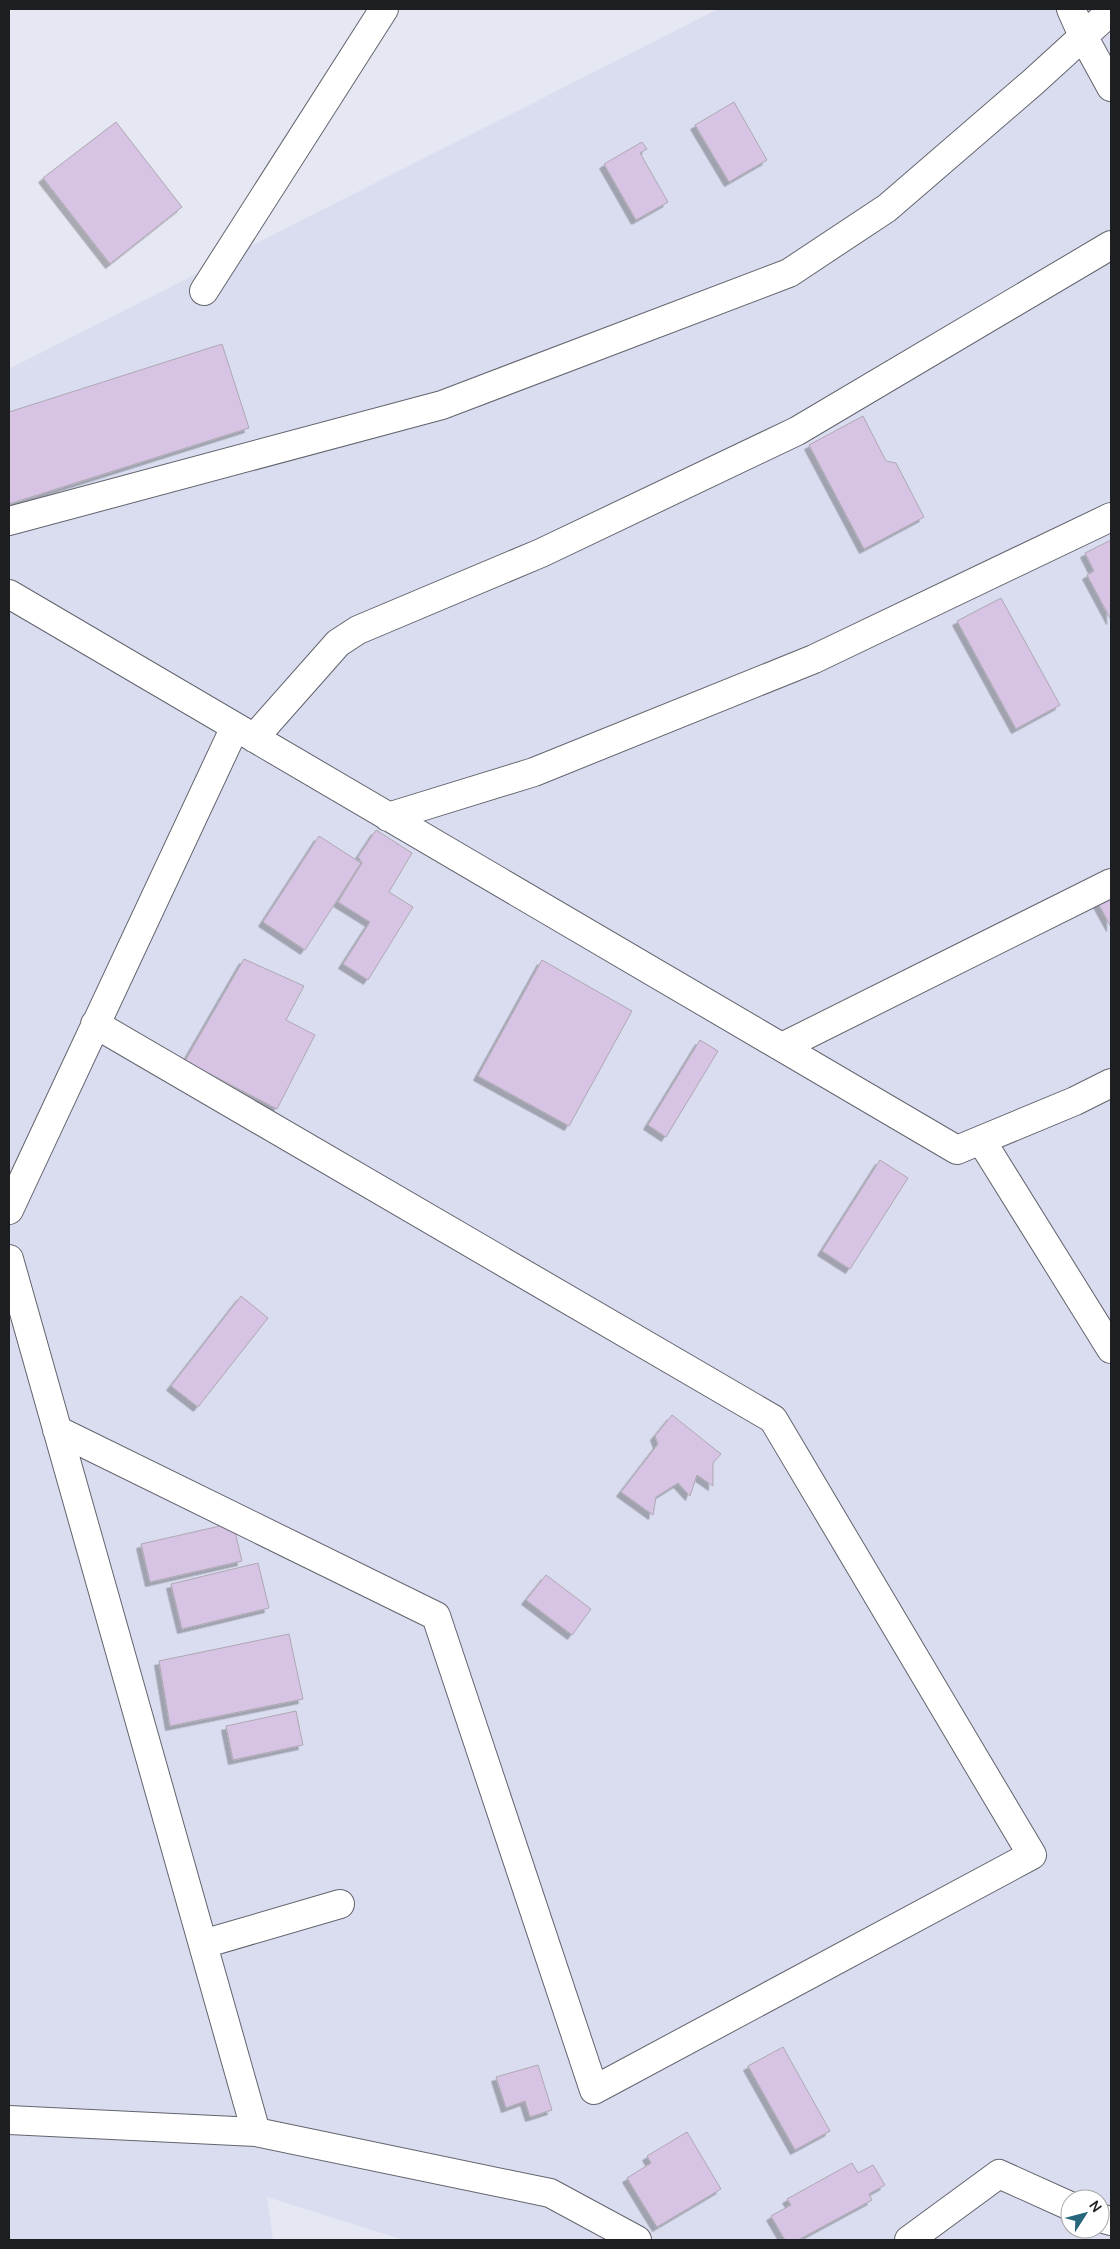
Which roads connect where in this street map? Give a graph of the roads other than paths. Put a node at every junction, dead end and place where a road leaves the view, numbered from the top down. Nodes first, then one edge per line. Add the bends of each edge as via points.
1 (384, 9) edge
2 (1071, 9) edge
3 (1111, 10) edge
4 (1083, 36) junction
5 (1111, 87) edge
6 (1111, 245) edge
7 (204, 291) dead end
8 (1111, 516) edge
9 (9, 521) edge
10 (9, 594) edge
11 (245, 733) junction
12 (388, 817) junction
13 (1111, 883) edge
14 (95, 1024) junction
15 (782, 1047) junction
16 (1111, 1083) edge
17 (981, 1140) junction
18 (9, 1210) edge
19 (9, 1259) edge
20 (1111, 1349) edge
21 (56, 1430) junction
22 (340, 1904) dead end
23 (203, 1944) junction
24 (9, 2120) edge
25 (256, 2132) junction
26 (1060, 2201) edge
27 (638, 2240) edge
28 (909, 2240) edge

1 - 7 street
2 - 4 street
3 - 4 street
4 - 5 street
4 - 9 street via 887,208 789,273 442,405
6 - 11 street via 797,431 541,553 358,630 338,643
8 - 12 street via 814,659 534,772
10 - 11 street
11 - 12 street
11 - 14 street
12 - 15 street
13 - 15 street
14 - 18 street
14 - 21 street via 773,1419 1032,1856 594,2090 436,1616
15 - 17 street via 957,1150
16 - 17 street
17 - 20 street
19 - 21 street
21 - 23 street
22 - 23 street
23 - 25 street
24 - 25 street
25 - 27 street via 550,2193
26 - 28 street via 999,2174

